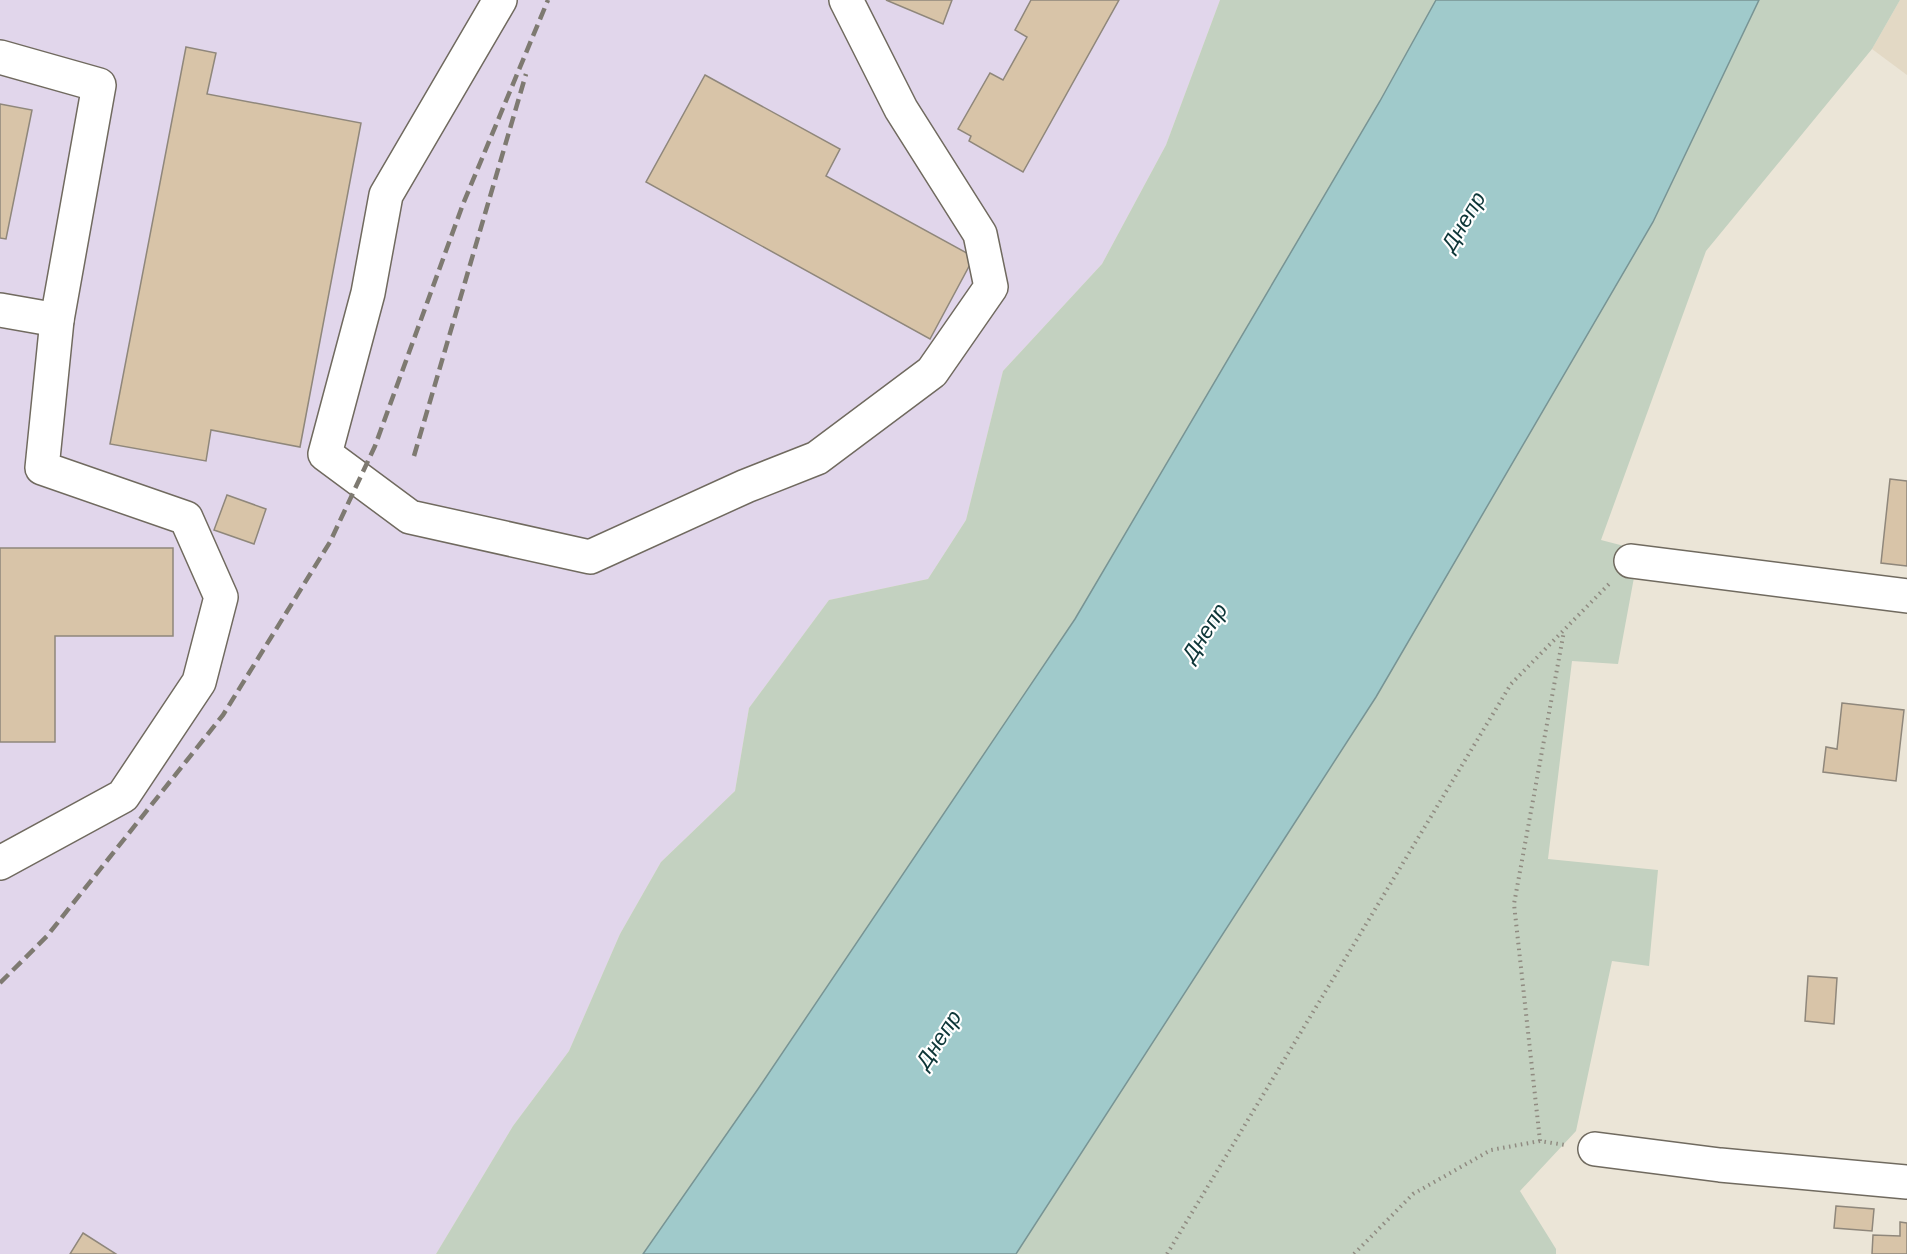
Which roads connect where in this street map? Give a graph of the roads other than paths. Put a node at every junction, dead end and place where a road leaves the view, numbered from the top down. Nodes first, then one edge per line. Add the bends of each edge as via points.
1 (501, 0) edge
2 (846, 0) edge
3 (0, 57) edge
4 (0, 310) edge
5 (57, 320) junction
6 (1631, 561) road end
7 (1907, 596) edge
8 (0, 863) edge
9 (1594, 1149) road end
10 (1907, 1182) edge

1 - 2 street via 386,195 368,293 325,454 410,517 590,557 817,458 932,372 991,287 980,234 901,109
3 - 5 street via 99,85
4 - 5 street
5 - 8 street via 42,468 186,518 221,597 198,682 123,796
6 - 7 street
9 - 10 street via 1720,1166

